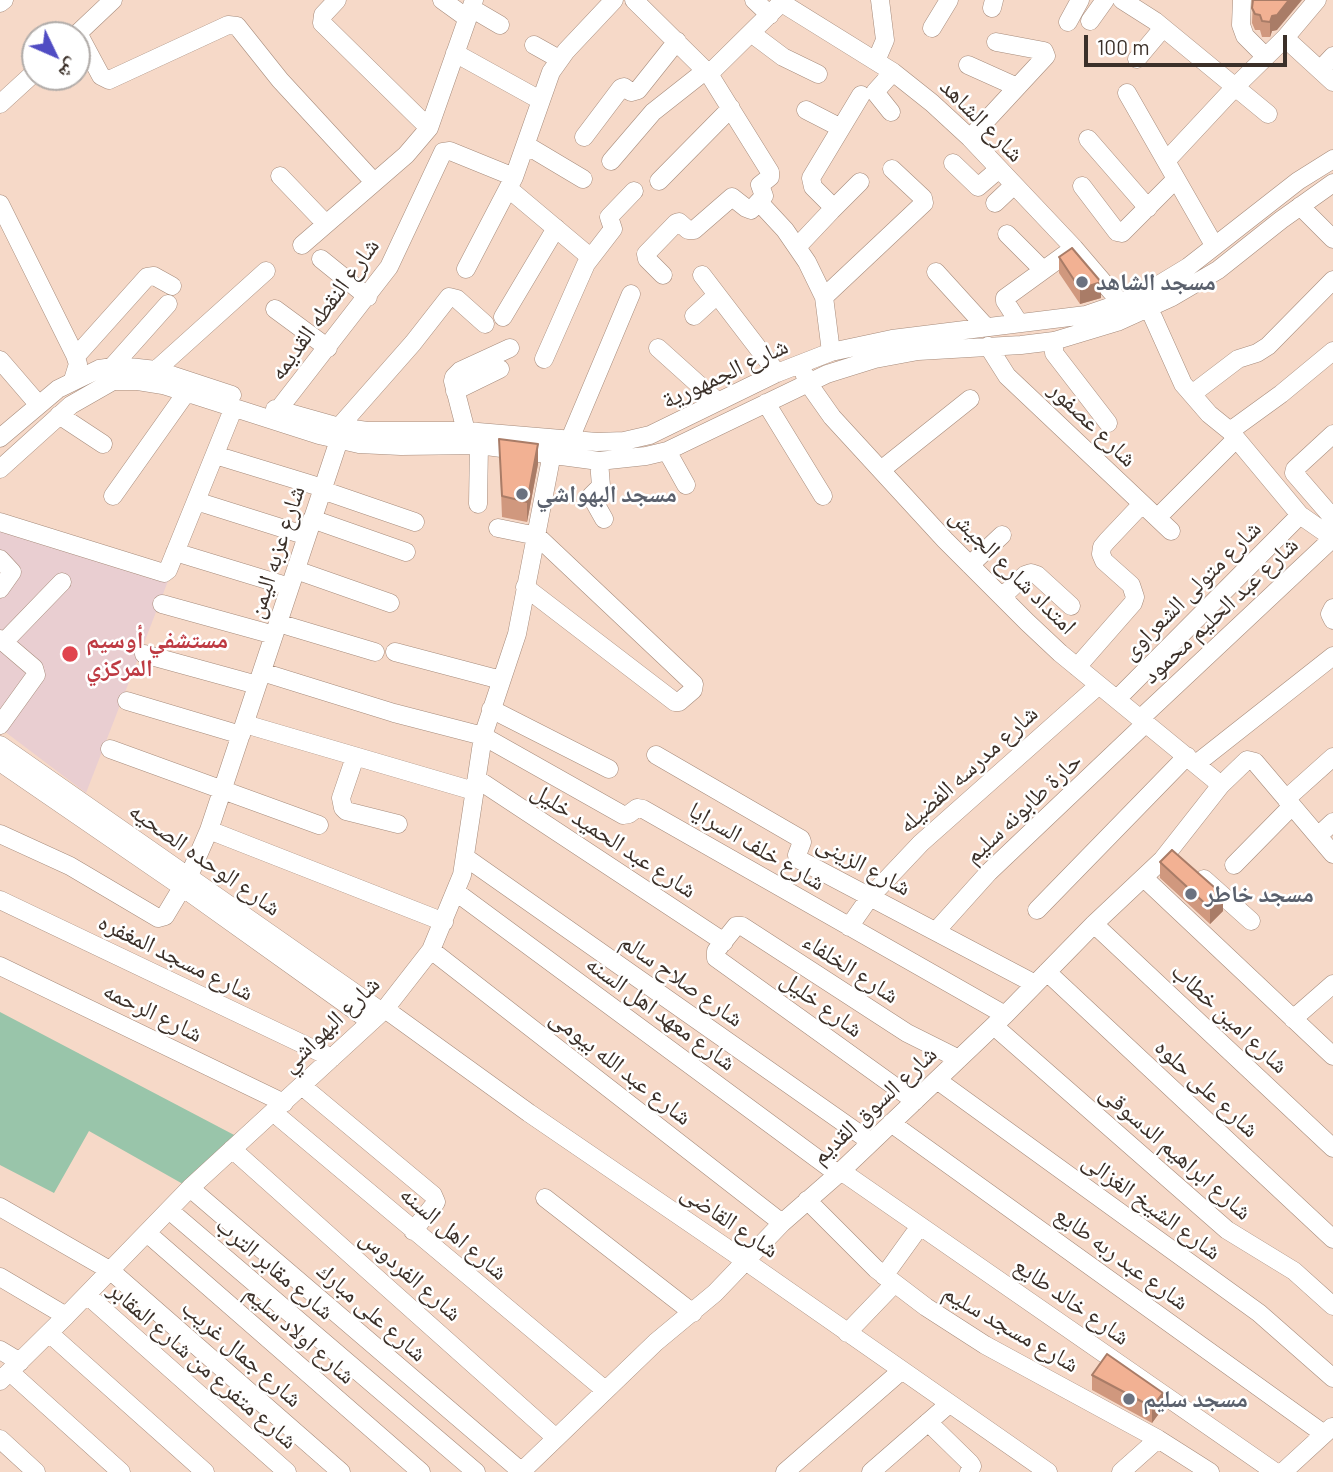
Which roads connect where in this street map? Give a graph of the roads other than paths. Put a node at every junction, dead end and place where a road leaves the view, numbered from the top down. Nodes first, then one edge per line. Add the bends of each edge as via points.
1 (113, 0) edge
2 (337, 0) edge
3 (442, 0) edge
4 (614, 0) edge
5 (635, 0) edge
6 (754, 0) edge
7 (880, 0) edge
8 (949, 0) edge
9 (1080, 0) edge
10 (1105, 0) edge
11 (1242, 0) edge
12 (1317, 0) edge
13 (1126, 1) edge
14 (779, 6) edge
15 (471, 9) edge
16 (91, 21) edge
17 (1090, 21) dead end
18 (1068, 22) dead end
19 (500, 24) dead end
20 (932, 28) dead end
21 (1163, 28) junction
22 (751, 33) junction
23 (1285, 38) junction
24 (677, 41) junction
25 (996, 42) dead end
26 (534, 45) dead end
27 (455, 53) junction
28 (1333, 56) edge
29 (1266, 57) junction
30 (91, 58) edge
31 (1137, 59) dead end
32 (559, 60) junction
33 (876, 61) junction
34 (968, 65) dead end
35 (707, 72) junction
36 (893, 72) junction
37 (818, 74) dead end
38 (1327, 76) edge
39 (21, 84) edge
40 (1236, 86) junction
41 (1017, 88) junction
42 (1127, 93) dead end
43 (861, 95) dead end
44 (540, 100) junction
45 (0, 103) edge
46 (731, 107) junction
47 (806, 110) dead end
48 (891, 112) dead end
49 (1268, 114) dead end
50 (429, 128) junction
51 (841, 128) junction
52 (584, 137) dead end
53 (970, 138) junction
54 (1088, 139) dead end
55 (526, 145) junction
56 (406, 155) junction
57 (1333, 159) edge
58 (611, 161) dead end
59 (1166, 161) junction
60 (953, 163) dead end
61 (892, 169) dead end
62 (999, 169) junction
63 (432, 172) junction
64 (280, 176) dead end
65 (583, 179) dead end
66 (1176, 179) junction
67 (659, 181) dead end
68 (374, 182) junction
69 (860, 182) dead end
70 (512, 183) junction
71 (1333, 183) edge
72 (1013, 186) junction
73 (1082, 186) dead end
74 (634, 191) dead end
75 (760, 193) junction
76 (995, 203) dead end
77 (0, 204) edge
78 (1300, 206) junction
79 (1148, 208) junction
80 (831, 211) junction
81 (326, 224) junction
82 (556, 228) junction
83 (1007, 234) dead end
84 (1333, 239) edge
85 (302, 245) dead end
86 (1214, 245) junction
87 (796, 247) junction
88 (1074, 248) junction
89 (590, 257) junction
90 (321, 259) dead end
91 (466, 269) dead end
92 (1043, 270) junction
93 (266, 271) dead end
94 (936, 272) dead end
95 (663, 275) dead end
96 (702, 275) dead end
97 (1333, 280) edge
98 (631, 294) dead end
99 (717, 295) junction
100 (368, 297) junction
101 (824, 298) junction
102 (1145, 301) junction
103 (1122, 303) junction
104 (275, 309) dead end
105 (694, 316) dead end
106 (503, 317) dead end
107 (1019, 323) junction
108 (485, 324) dead end
109 (986, 327) junction
110 (1054, 341) junction
111 (988, 346) junction
112 (328, 348) junction
113 (510, 348) dead end
114 (658, 348) dead end
115 (74, 349) junction
116 (1333, 351) edge
117 (831, 352) junction
118 (544, 359) dead end
119 (0, 360) edge
120 (800, 364) junction
121 (500, 369) dead end
122 (156, 370) junction
123 (107, 373) junction
124 (777, 373) junction
125 (73, 380) junction
126 (808, 383) junction
127 (455, 391) junction
128 (186, 393) junction
129 (1192, 394) junction
130 (970, 399) dead end
131 (718, 402) junction
132 (38, 404) junction
133 (765, 404) junction
134 (234, 408) junction
135 (278, 410) junction
136 (59, 415) junction
137 (1108, 423) dead end
138 (466, 431) junction
139 (339, 433) junction
140 (1333, 434) edge
141 (1233, 435) junction
142 (0, 438) edge
143 (559, 443) junction
144 (103, 444) dead end
145 (479, 444) junction
146 (667, 451) junction
147 (215, 455) junction
148 (599, 461) junction
149 (0, 469) edge
150 (881, 470) junction
151 (686, 485) dead end
152 (323, 489) junction
153 (113, 496) dead end
154 (822, 496) dead end
155 (196, 501) junction
156 (478, 504) dead end
157 (1142, 504) junction
158 (1300, 515) junction
159 (1157, 518) junction
160 (1333, 518) edge
161 (604, 519) dead end
162 (0, 522) edge
163 (415, 522) dead end
164 (310, 528) junction
165 (498, 528) dead end
166 (1171, 531) dead end
167 (1002, 535) dead end
168 (537, 536) junction
169 (1333, 538) edge
170 (175, 552) junction
171 (407, 552) dead end
172 (0, 559) edge
173 (970, 565) junction
174 (293, 578) junction
175 (62, 582) dead end
176 (525, 587) junction
177 (0, 589) edge
178 (1002, 597) junction
179 (390, 603) dead end
180 (162, 604) dead end
181 (1071, 606) dead end
182 (1333, 608) edge
183 (1333, 620) edge
184 (276, 629) junction
185 (2, 640) edge
186 (375, 652) dead end
187 (395, 652) dead end
188 (144, 653) dead end
189 (1333, 656) edge
190 (1077, 667) junction
191 (260, 678) junction
192 (502, 680) junction
193 (1100, 685) junction
194 (1117, 699) junction
195 (127, 701) dead end
196 (491, 709) junction
197 (1143, 720) junction
198 (0, 725) edge
199 (243, 729) junction
200 (483, 736) junction
201 (0, 746) edge
202 (110, 749) dead end
203 (656, 755) dead end
204 (355, 757) junction
205 (1333, 757) edge
206 (1191, 760) junction
207 (0, 762) edge
208 (609, 769) dead end
209 (475, 785) junction
210 (1221, 785) junction
211 (223, 791) junction
212 (1289, 802) junction
213 (1333, 822) edge
214 (398, 824) dead end
215 (320, 825) dead end
216 (209, 830) junction
217 (0, 834) edge
218 (1318, 836) junction
219 (1333, 854) edge
220 (465, 858) junction
221 (1181, 858) junction
222 (1234, 865) dead end
223 (1144, 878) junction
224 (185, 882) junction
225 (456, 892) junction
226 (870, 897) junction
227 (0, 900) edge
228 (1037, 911) dead end
229 (1251, 921) dead end
230 (444, 922) junction
231 (1094, 924) junction
232 (849, 927) junction
233 (936, 931) junction
234 (724, 942) junction
235 (431, 950) junction
236 (0, 966) edge
237 (1041, 978) junction
238 (1333, 984) edge
239 (380, 1015) junction
240 (1293, 1019) junction
241 (1000, 1021) junction
242 (1333, 1056) edge
243 (332, 1058) junction
244 (959, 1059) junction
245 (937, 1080) junction
246 (302, 1086) junction
247 (915, 1101) junction
248 (279, 1107) junction
249 (891, 1123) junction
250 (871, 1142) junction
251 (1333, 1148) edge
252 (232, 1149) junction
253 (839, 1173) junction
254 (190, 1188) junction
255 (545, 1198) dead end
256 (807, 1200) junction
257 (0, 1207) edge
258 (169, 1210) junction
259 (782, 1223) junction
260 (920, 1226) junction
261 (413, 1231) junction
262 (147, 1233) junction
263 (1333, 1240) edge
264 (747, 1262) junction
265 (111, 1270) junction
266 (0, 1277) edge
267 (889, 1280) junction
268 (87, 1295) junction
269 (1333, 1306) edge
270 (693, 1313) junction
271 (66, 1316) junction
272 (49, 1333) junction
273 (847, 1333) junction
274 (0, 1350) edge
275 (10, 1371) edge
276 (901, 1371) junction
277 (1333, 1378) edge
278 (605, 1390) junction
279 (949, 1404) junction
280 (928, 1422) junction
281 (1329, 1430) edge
282 (556, 1438) junction
283 (0, 1439) edge
284 (1158, 1439) junction
285 (36, 1472) edge
286 (121, 1472) edge
287 (205, 1472) edge
288 (288, 1472) edge
289 (341, 1472) edge
290 (421, 1472) edge
291 (476, 1472) edge
292 (522, 1472) edge
293 (785, 1472) edge
294 (871, 1472) edge
295 (969, 1472) edge
296 (1048, 1472) edge
297 (1121, 1472) edge
298 (1210, 1472) edge
299 (1275, 1472) edge
300 (1283, 1472) edge

1 - 16 street
2 - 50 street via 323,15 324,26
3 - 15 street
4 - 32 street
5 - 24 street
6 - 14 street, شارع الشاهد
7 - 33 street via 885,40
8 - 20 street
9 - 18 street
10 - 17 street
11 - 29 street via 1245,36
12 - 23 street
13 - 21 street
14 - 22 street
14 - 33 street, شارع الشاهد
15 - 19 street
15 - 27 street
21 - 31 street
21 - 40 street
22 - 35 street
22 - 37 street via 783,57
23 - 29 street
23 - 38 street
24 - 35 street
24 - 52 street via 638,90 621,88
25 - 41 street via 1046,53
26 - 32 street
27 - 44 street
27 - 50 street
28 - 38 street
29 - 40 street
30 - 68 street via 101,76 109,80 228,25 237,26
32 - 44 street
33 - 36 street, شارع الشاهد
34 - 41 street
35 - 46 street
35 - 58 street via 653,112
36 - 48 street via 875,92
36 - 53 street, شارع الشاهد
39 - 45 street
40 - 49 street
40 - 59 street
41 - 53 street
42 - 59 street
43 - 51 street
44 - 55 street
46 - 67 street
46 - 75 street via 769,167 770,177
47 - 51 street
50 - 56 street
51 - 80 street via 811,178
53 - 62 street, شارع الشاهد
54 - 79 street
55 - 65 street
55 - 70 street
56 - 63 street
56 - 68 street
57 - 86 street, شارع الجمهورية
59 - 66 street
60 - 62 street via 978,187
61 - 101 street via 924,203
62 - 72 street, شارع الشاهد
63 - 70 street, شارع النقطه القديمه via 447,150
63 - 100 street, شارع النقطه القديمه via 398,250
64 - 81 street
66 - 79 street
66 - 86 street
68 - 81 street
69 - 80 street
70 - 82 street
70 - 91 street
71 - 78 street, شارع الجمهورية
72 - 76 street
72 - 88 street, شارع الشاهد
73 - 79 street via 1119,234
74 - 89 street via 609,217 613,229
75 - 87 street
75 - 95 street via 749,209 732,197 692,231 677,222 646,254
77 - 115 street
78 - 84 street
78 - 102 street, شارع الجمهورية via 1218,270 1172,298
80 - 87 street
81 - 85 street
82 - 89 street
82 - 106 street
83 - 92 street
86 - 102 street, شارع الجمهورية
87 - 101 street
88 - 92 street
88 - 103 street, شارع الشاهد
89 - 118 street
90 - 100 street
92 - 107 street via 1005,298
93 - 122 street
94 - 109 street
96 - 99 street
97 - 129 street via 1268,346 1238,359
98 - 143 street, شارع البهواشي
99 - 105 street
99 - 124 street
100 - 112 street, شارع النقطه القديمه
101 - 117 street
102 - 103 street, شارع الجمهورية
102 - 110 street, شارع الجمهورية via 1086,333
102 - 129 street via 1176,372
103 - 107 street, شارع الجمهورية via 1086,315
104 - 112 street
107 - 109 street, شارع الجمهورية
108 - 139 street via 449,297
109 - 117 street, شارع الجمهورية
110 - 111 street, شارع الجمهورية
110 - 137 street via 1054,353
111 - 126 street, شارع الجمهورية via 875,359
111 - 157 street, شارع عصفور via 1007,376
112 - 135 street, شارع النقطه القديمه
113 - 127 street via 457,373
114 - 131 street
115 - 123 street via 90,365
115 - 123 street via 154,276 170,295
115 - 125 street via 78,364
116 - 141 street
117 - 120 street, شارع الجمهورية
119 - 132 street
120 - 124 street, شارع الجمهورية
120 - 126 street, امتداد شارع الجيش
121 - 127 street
122 - 123 street, شارع الجمهورية via 120,366
122 - 135 street, شارع الجمهورية
123 - 125 street
123 - 128 street, شارع الجمهورية
123 - 136 street
124 - 131 street, شارع الجمهورية
125 - 132 street
126 - 133 street, شارع الجمهورية
126 - 150 street, امتداد شارع الجيش
127 - 138 street
128 - 134 street, شارع الجمهورية
128 - 153 street
129 - 141 street
130 - 150 street
131 - 143 street, شارع الجمهورية via 650,435 624,441
132 - 142 street
133 - 146 street, شارع الجمهورية
133 - 154 street
134 - 139 street, شارع الجمهورية
134 - 147 street
135 - 139 street, شارع الجمهورية
136 - 144 street
136 - 149 street
138 - 139 street, شارع الجمهورية
138 - 143 street, شارع الجمهورية
139 - 145 street, شارع الجمهورية via 380,446
139 - 152 street, شارع عزبه اليمن
140 - 160 street via 1294,473
141 - 158 street
141 - 159 street
143 - 145 street, شارع الجمهورية
143 - 148 street, شارع الجمهورية
143 - 168 street, شارع البهواشي
145 - 156 street
146 - 148 street, شارع الجمهورية
146 - 151 street
147 - 152 street
147 - 155 street
148 - 161 street via 601,486 592,496
150 - 173 street, امتداد شارع الجيش
152 - 163 street
152 - 164 street, شارع عزبه اليمن
155 - 164 street
155 - 170 street
157 - 159 street, شارع عصفور
157 - 190 street via 1102,547 1101,554 1131,585 1133,603
158 - 169 street
158 - 194 street, شارع متولى الشعراوى
159 - 166 street, شارع عصفور
162 - 170 street via 162,574
164 - 171 street
164 - 174 street, شارع عزبه اليمن
165 - 168 street
167 - 173 street
168 - 176 street, شارع البهواشي
168 - 176 street via 694,684 693,690 675,702
169 - 197 street, شارع عبد الحليم محمود
170 - 174 street
172 - 177 street via 12,572
173 - 178 street, امتداد شارع الجيش
174 - 179 street
174 - 184 street, شارع عزبه اليمن
175 - 185 street
176 - 192 street, شارع البهواشي via 517,634
178 - 181 street via 1031,573
178 - 190 street, امتداد شارع الجيش
180 - 184 street
182 - 183 street
184 - 186 street
184 - 191 street, شارع عزبه اليمن
185 - 198 street via 34,668 36,676
187 - 192 street
188 - 191 street, شارع خلف السرايا
189 - 206 street
190 - 193 street, امتداد شارع الجيش
191 - 199 street, شارع عزبه اليمن
191 - 200 street, شارع خلف السرايا
192 - 196 street, شارع البهواشي
193 - 194 street, امتداد شارع الجيش
193 - 226 street, شارع مدرسه الفضيله via 921,843
194 - 197 street, امتداد شارع الجيش
195 - 199 street, شارع عبد الحميد خليل
196 - 200 street, شارع البهواشي
196 - 208 street
197 - 206 street, امتداد شارع الجيش
197 - 233 street, حارة طابونه سليم
199 - 204 street, شارع عبد الحميد خليل
199 - 211 street, شارع عزبه اليمن
200 - 209 street, شارع البهواشي
200 - 232 street, شارع خلف السرايا via 623,814 643,809
201 - 224 street, شارع الوحده الصحيه
202 - 211 street
203 - 226 street, شارع الزينى via 801,839 798,859
204 - 209 street, شارع عبد الحميد خليل
204 - 214 street via 341,799 343,807
205 - 212 street
206 - 210 street, امتداد شارع الجيش
206 - 228 street
207 - 224 street, شارع الوحده الصحيه
209 - 220 street, شارع البهواشي
209 - 234 street, شارع عبد الحميد خليل
210 - 212 street, شارع السوق القديم via 1247,761 1255,762
210 - 221 street, شارع السوق القديم
211 - 215 street
211 - 216 street, شارع عزبه اليمن
212 - 218 street
212 - 222 street
213 - 218 street
216 - 224 street, شارع عزبه اليمن
216 - 230 street
217 - 224 street, شارع عزبه اليمن via 70,866 158,918 165,916
218 - 219 street
220 - 225 street, شارع البهواشي
220 - 250 street, شارع صلاح سالم
221 - 223 street, شارع السوق القديم
221 - 229 street
223 - 231 street, شارع السوق القديم
223 - 240 street
224 - 239 street, شارع الوحده الصحيه
225 - 230 street, شارع البهواشي
225 - 253 street, شارع معهد اهل السنه
226 - 232 street, شارع مدرسه الفضيله
226 - 233 street, شارع الزينى
227 - 243 street, شارع مسجد المغفره
230 - 235 street, شارع البهواشي
231 - 237 street, شارع السوق القديم
231 - 251 street, شارع امين خطاب
232 - 241 street, شارع خلف السرايا
233 - 237 street, شارع الزينى
234 - 244 street, شارع الخلفاء via 736,926 742,926 882,1019
234 - 247 street, شارع خليل via 716,958
235 - 239 street, شارع البهواشي
235 - 259 street, شارع عبد الله بيومى
236 - 248 street, شارع الرحمه
237 - 241 street, شارع السوق القديم
237 - 263 street, شارع على حلوه
238 - 240 street
239 - 243 street, شارع البهواشي
239 - 264 street, شارع القاضى
240 - 242 street
241 - 244 street, شارع السوق القديم
241 - 269 street, شارع ابراهيم الدسوقى via 1227,1230 1294,1271
243 - 246 street, شارع البهواشي
244 - 245 street, شارع السوق القديم
245 - 247 street, شارع السوق القديم
245 - 277 street, شارع الشيخ الغزالى via 1259,1313
246 - 248 street, شارع البهواشي
246 - 261 street via 433,1195 436,1202
247 - 249 street, شارع السوق القديم
248 - 252 street, شارع البهواشي
248 - 261 street, شارع اهل السنه
249 - 250 street, شارع السوق القديم
249 - 281 street, شارع عبد ربه طايع
250 - 253 street, شارع السوق القديم
252 - 254 street, شارع البهواشي
252 - 282 street, شارع الفردوس
253 - 256 street, شارع السوق القديم
253 - 260 street, شارع خالد طايع
254 - 258 street, شارع البهواشي
254 - 292 street, شارع على مبارك
255 - 270 street
256 - 259 street, شارع السوق القديم
256 - 267 street, شارع مسجد سليم
257 - 265 street, شارع جمال غريب
258 - 262 street, شارع البهواشي
258 - 291 street, شارع مقابر الترب
259 - 264 street, شارع السوق القديم
260 - 267 street
260 - 299 street, شارع خالد طايع
261 - 278 street, شارع اهل السنه
262 - 265 street, شارع البهواشي
262 - 290 street, شارع اولاد سليم
264 - 270 street, شارع السوق القديم
264 - 273 street, شارع القاضى
265 - 268 street, شارع البهواشي
265 - 289 street, شارع جمال غريب
266 - 271 street
267 - 273 street
267 - 284 street, شارع مسجد سليم via 985,1345
268 - 271 street, شارع البهواشي
268 - 288 street, شارع متفرع من شارع المقابر
270 - 278 street, شارع السوق القديم
271 - 272 street, شارع البهواشي
272 - 275 street, شارع البهواشي
272 - 287 street
273 - 276 street, شارع القاضى
274 - 275 street
275 - 286 street
276 - 279 street, شارع القاضى
276 - 293 street
278 - 282 street, شارع السوق القديم
279 - 280 street
279 - 296 street, شارع القاضى
280 - 294 street
280 - 295 street via 970,1463
281 - 300 street
282 - 292 street, شارع السوق القديم
283 - 285 street
284 - 297 street
284 - 298 street, شارع مسجد سليم

